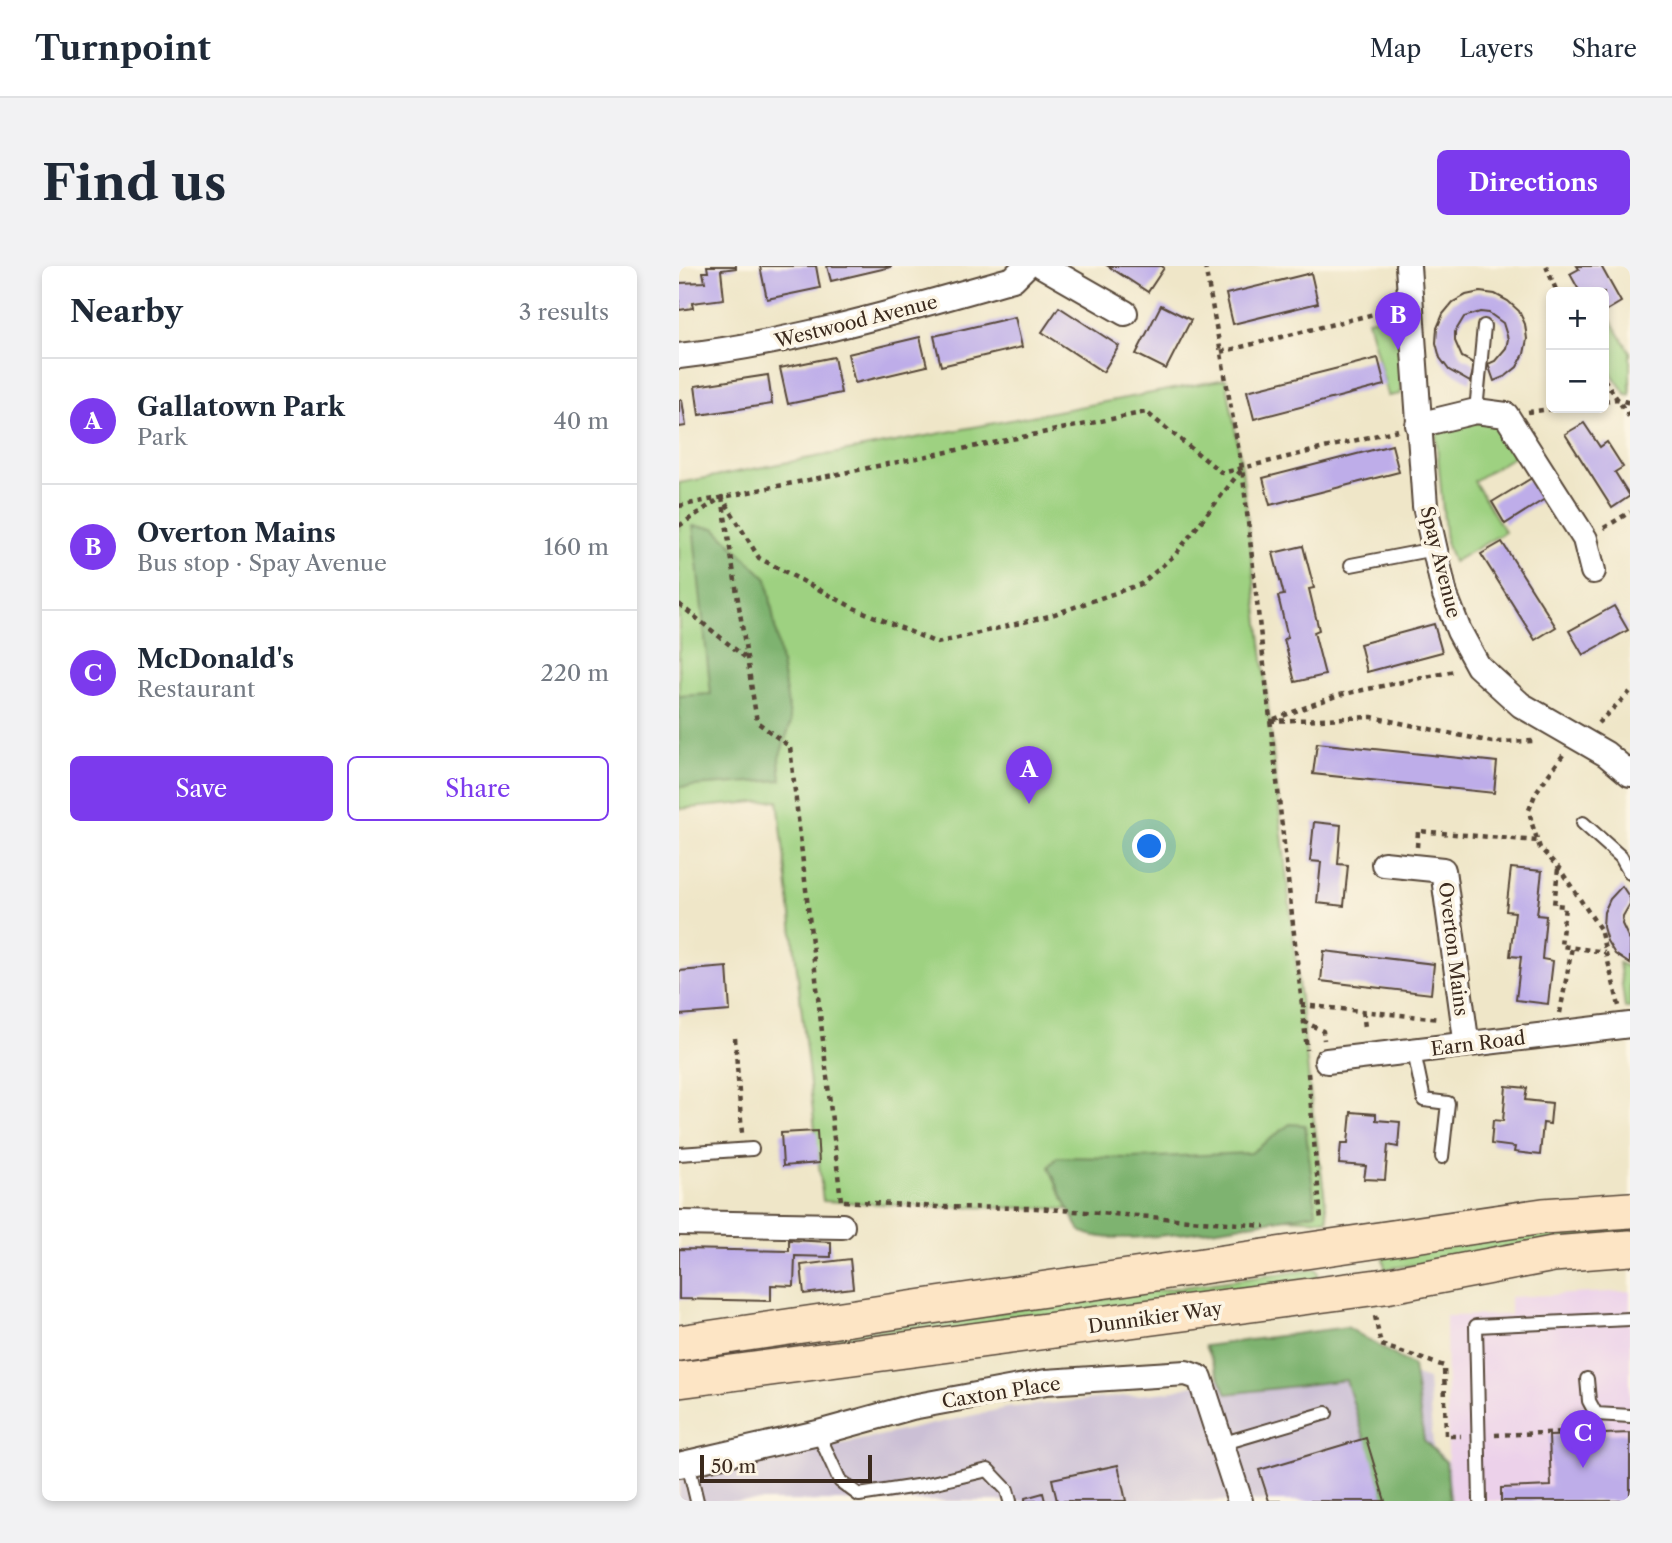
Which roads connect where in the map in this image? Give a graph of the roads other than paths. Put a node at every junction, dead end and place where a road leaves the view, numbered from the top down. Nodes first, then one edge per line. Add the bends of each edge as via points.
1 (1026, 266) edge
2 (1043, 266) edge
3 (1408, 266) edge
4 (1125, 313) dead end
5 (1483, 326) dead end
6 (679, 356) edge
7 (1476, 411) junction
8 (1418, 425) junction
9 (1434, 550) junction
10 (1351, 565) dead end
11 (1593, 570) dead end
12 (1630, 774) edge
13 (1583, 823) dead end
14 (1384, 864) dead end
15 (1630, 873) edge
16 (1625, 1019) edge
17 (1469, 1044) junction
18 (1414, 1052) junction
19 (1314, 1062) road end
20 (747, 1149) road end
21 (679, 1154) edge
22 (1442, 1157) dead end
23 (1630, 1210) edge
24 (841, 1213) road end
25 (679, 1223) edge
26 (1630, 1248) edge
27 (1630, 1319) edge
28 (679, 1343) edge
29 (689, 1377) edge
30 (1587, 1379) dead end
31 (1326, 1413) dead end
32 (1630, 1416) edge
33 (818, 1433) junction
34 (1221, 1444) junction
35 (683, 1464) edge
36 (859, 1498) edge
37 (697, 1501) edge
38 (1010, 1501) edge
39 (1240, 1501) edge
40 (1481, 1501) edge

1 - 6 street, Westwood Avenue via 1013,279 835,329
2 - 4 street
3 - 8 street, Spay Avenue
5 - 7 lane
7 - 8 street
7 - 11 street via 1506,415 1585,539
8 - 9 street, Spay Avenue
9 - 10 lane
9 - 12 street, Spay Avenue via 1459,631 1478,666 1521,705 1606,754
13 - 15 lane via 1621,857
14 - 17 street, Overton Mains via 1443,870
16 - 17 street, Earn Road
17 - 18 street, Earn Road
18 - 19 street, Earn Road
18 - 22 lane via 1424,1100 1448,1104
20 - 21 lane
23 - 28 main road via 1543,1216
24 - 25 street
26 - 29 main road, Dunnikier Way via 1553,1254 1385,1286
27 - 40 lane via 1476,1326
30 - 32 lane via 1589,1401 1596,1414
31 - 34 lane
33 - 34 street, Caxton Place via 912,1407 1046,1382 1187,1373 1200,1378
33 - 35 street, Caxton Place
33 - 36 lane via 840,1481
34 - 39 street, Caxton Place
35 - 37 lane
36 - 38 lane via 988,1470 1007,1490

